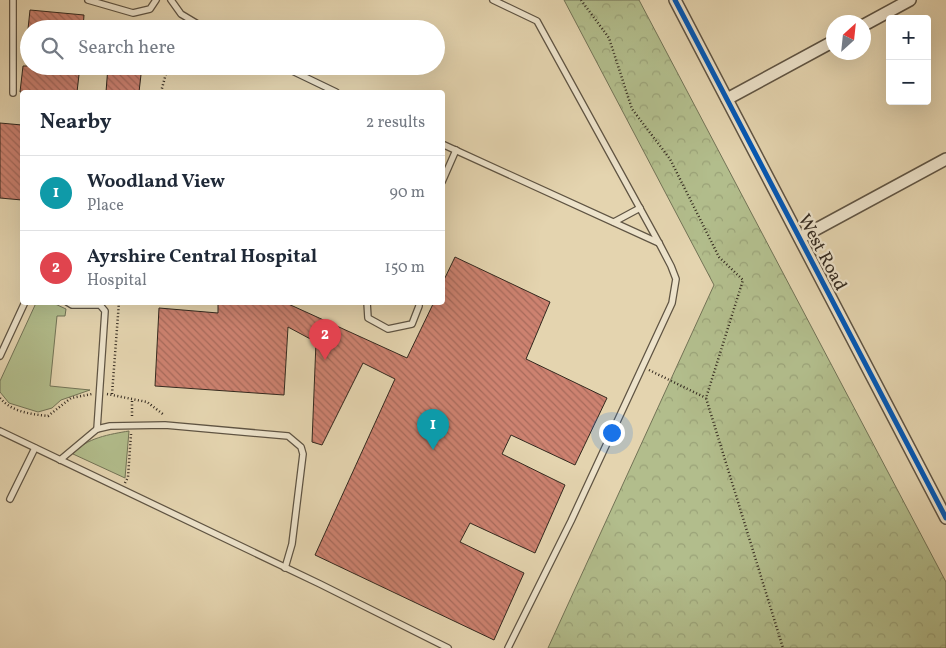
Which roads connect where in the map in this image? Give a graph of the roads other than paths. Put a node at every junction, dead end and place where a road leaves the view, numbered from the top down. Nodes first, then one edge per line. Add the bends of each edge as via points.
1 (13, 0) edge
2 (88, 0) edge
3 (156, 0) edge
4 (171, 0) edge
5 (492, 0) edge
6 (675, 0) edge
7 (910, 0) edge
8 (191, 20) edge
9 (871, 21) edge
10 (826, 45) edge
11 (301, 75) edge
12 (332, 90) edge
13 (13, 93) dead end
14 (727, 99) junction
15 (445, 145) edge
16 (456, 150) junction
17 (946, 159) edge
18 (445, 175) edge
19 (640, 208) junction
20 (614, 222) junction
21 (800, 238) junction
22 (659, 243) junction
23 (24, 305) edge
24 (100, 305) edge
25 (367, 305) edge
26 (419, 305) edge
27 (0, 356) edge
28 (96, 429) junction
29 (0, 431) edge
30 (35, 448) junction
31 (60, 460) junction
32 (10, 499) dead end
33 (946, 518) edge
34 (285, 568) junction
35 (448, 648) edge
36 (508, 648) edge

1 - 13 lane
2 - 3 lane via 133,13 150,9
4 - 8 lane via 181,14
5 - 19 lane via 537,21
6 - 14 street, West Road
7 - 9 street
10 - 14 street
11 - 12 lane
14 - 21 street, West Road
15 - 16 lane
16 - 18 lane
16 - 20 lane
17 - 21 street
19 - 20 lane
19 - 22 lane
20 - 22 lane
21 - 33 street, West Road
22 - 36 lane via 676,279 672,303 571,522
23 - 27 lane
24 - 28 lane via 105,311
25 - 26 lane via 368,318 388,329 412,324
28 - 31 lane
28 - 34 lane via 165,425 288,436 297,442 303,454 302,467 292,544
29 - 30 lane
30 - 31 lane
30 - 32 lane
31 - 34 lane
34 - 35 lane

